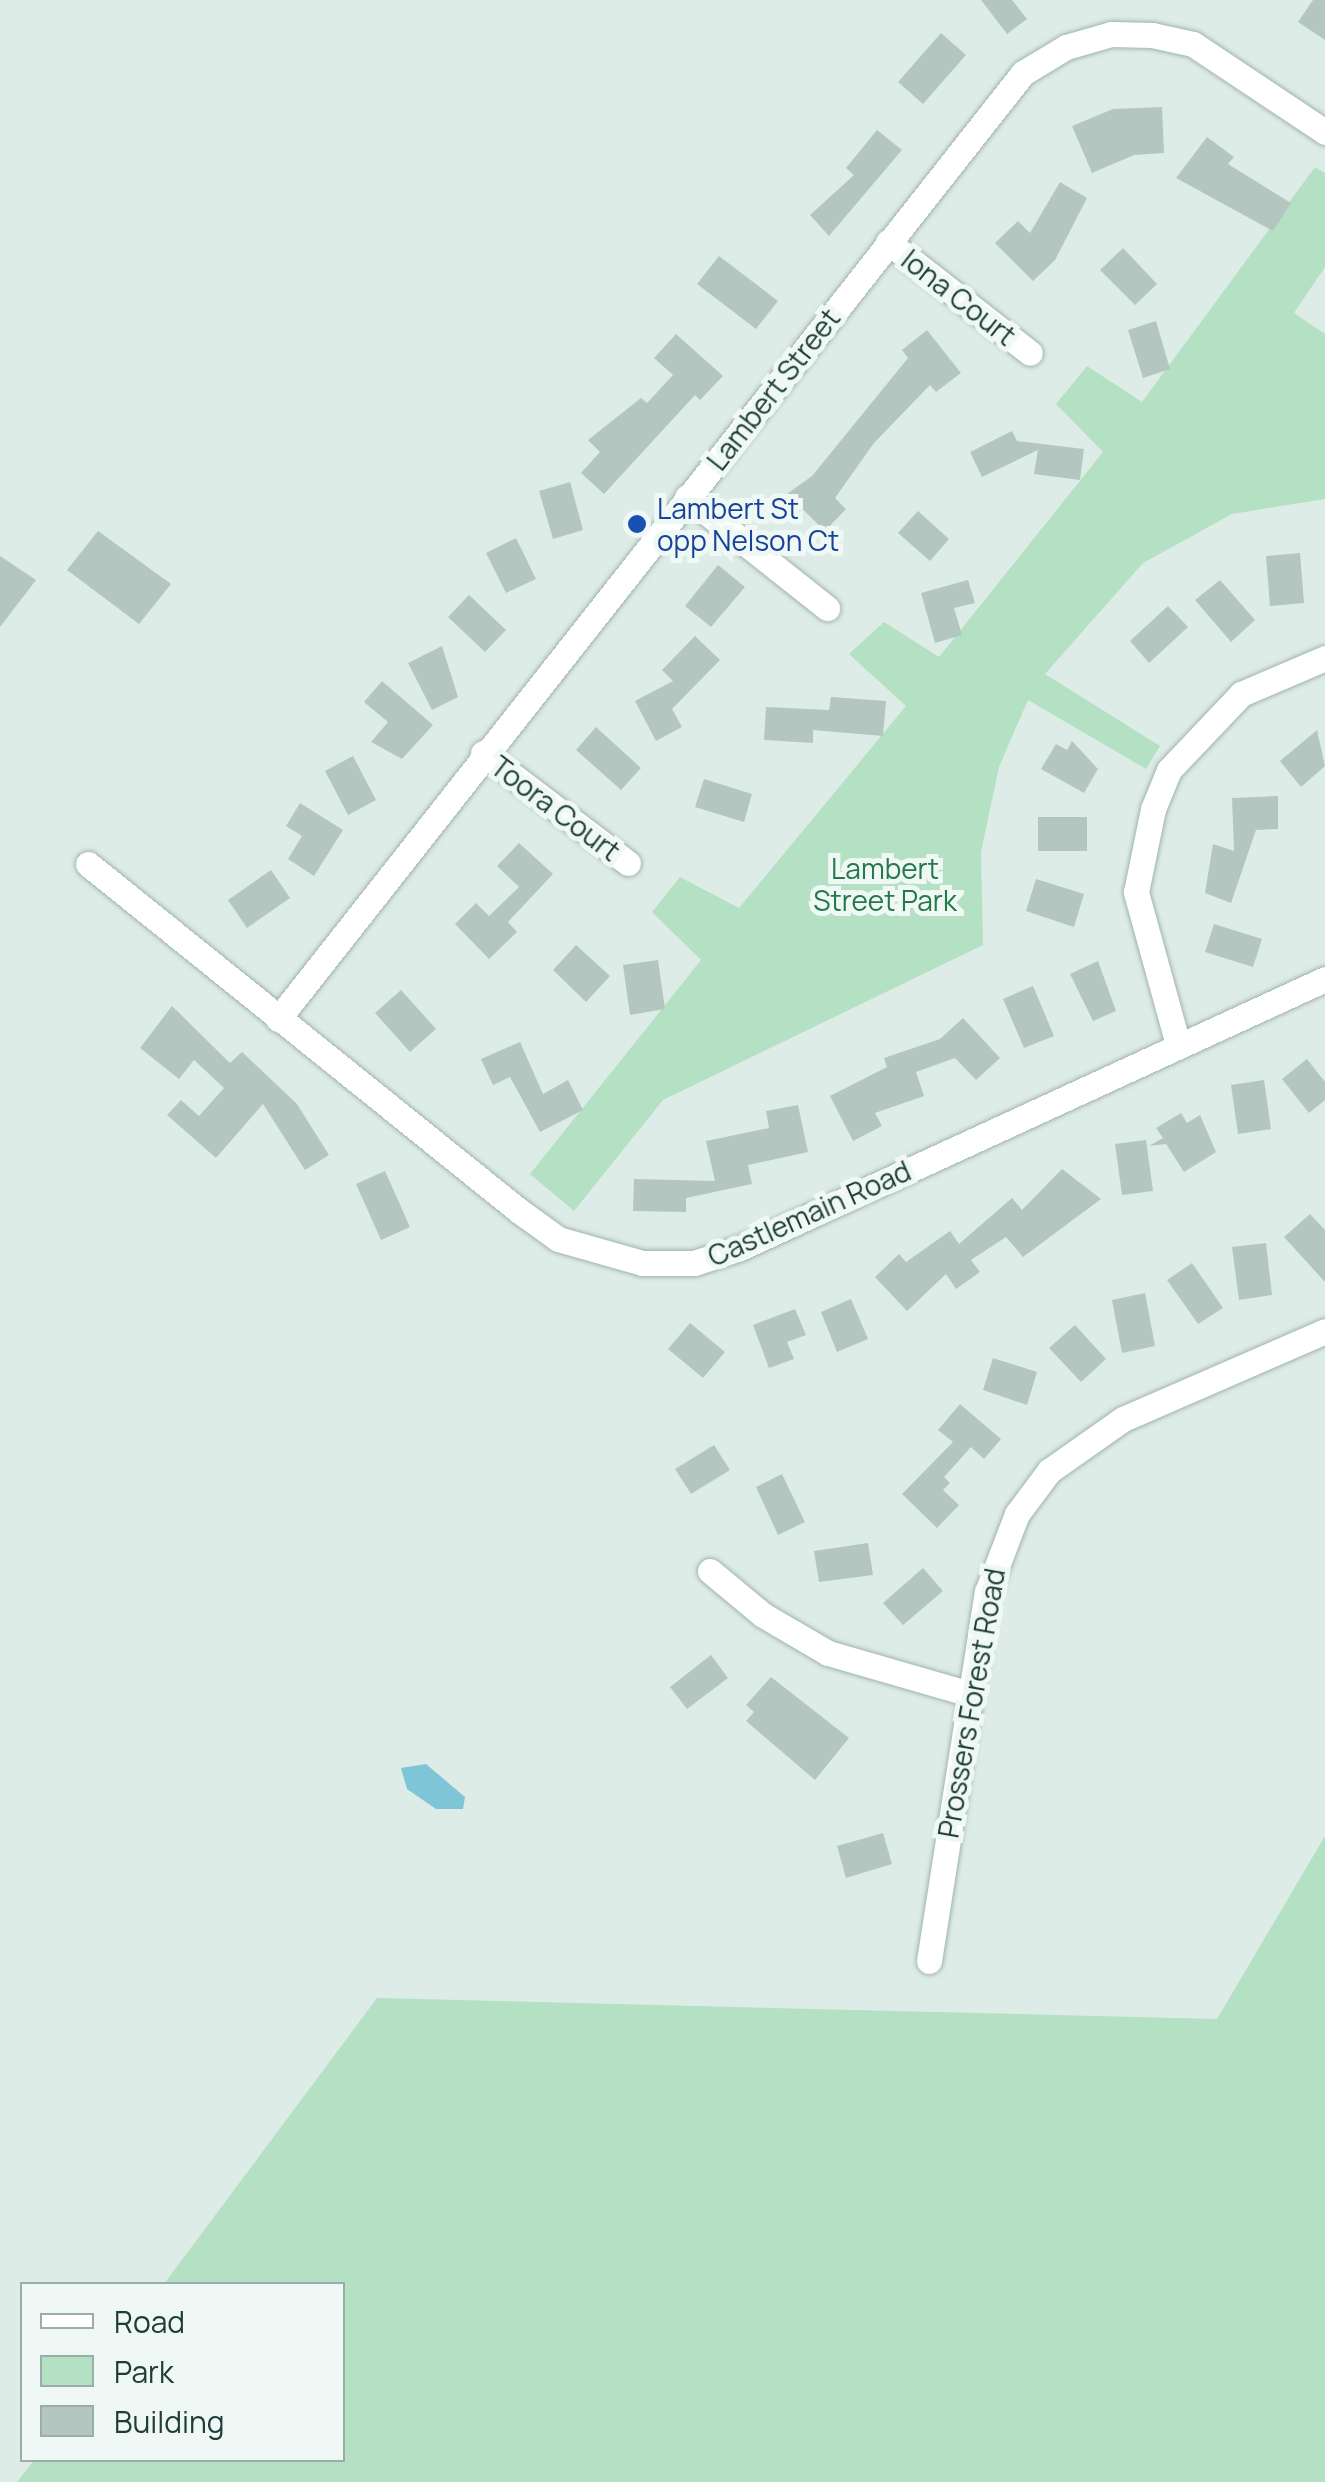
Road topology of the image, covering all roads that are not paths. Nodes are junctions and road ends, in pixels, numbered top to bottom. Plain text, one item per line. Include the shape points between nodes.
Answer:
1 (1325, 132) edge
2 (888, 242) junction
3 (1030, 353) dead end
4 (688, 497) junction
5 (826, 608) dead end
6 (1325, 658) edge
7 (484, 753) junction
8 (88, 864) dead end
9 (628, 864) dead end
10 (1325, 979) edge
11 (278, 1019) junction
12 (1178, 1041) junction
13 (1325, 1331) edge
14 (710, 1571) dead end
15 (970, 1694) junction
16 (930, 1960) dead end

1 - 2 street, Lambert Street via 1193,44 1111,34 1066,47 1023,73
2 - 3 street, Iona Court
2 - 4 street, Lambert Street
4 - 5 street
4 - 7 street, Lambert Street
6 - 12 street via 1228,706 1169,770 1153,809 1136,892
7 - 9 street, Toora Court
7 - 11 street, Lambert Street
8 - 11 street, Castlemain Road
10 - 12 street, Castlemain Road
11 - 12 street, Castlemain Road via 558,1239 642,1263 694,1264 740,1248
13 - 15 street, Prossers Forest Road via 1123,1419 1049,1471 998,1552
14 - 15 street via 763,1615 828,1653
15 - 16 street, Prossers Forest Road

